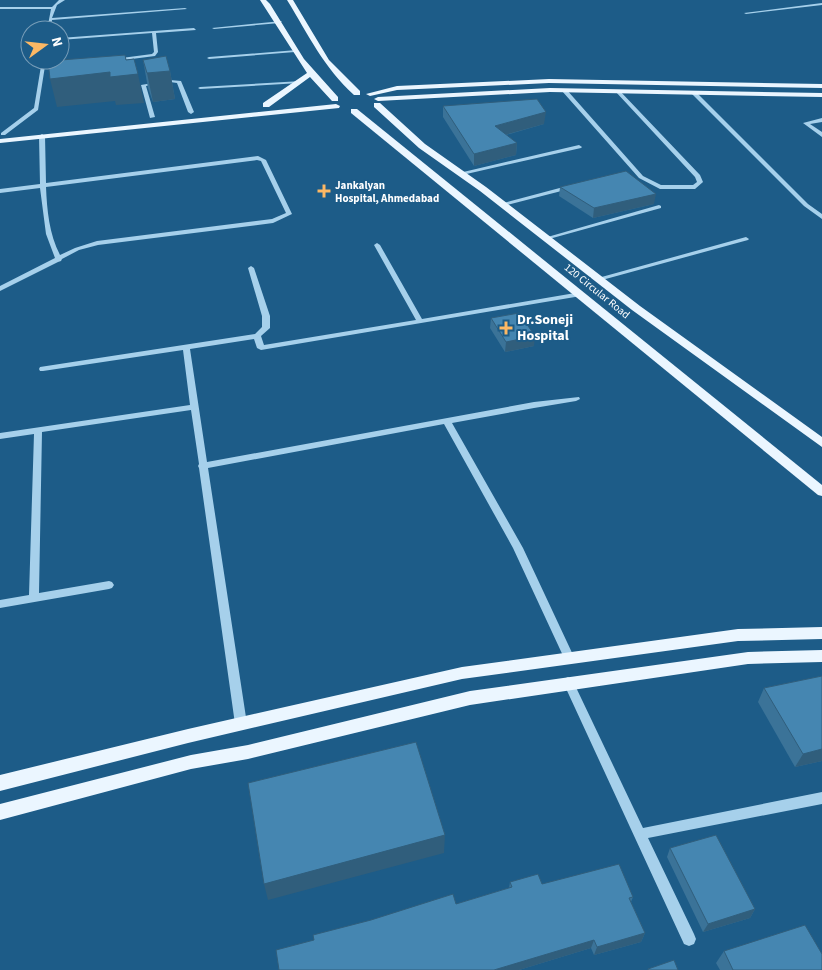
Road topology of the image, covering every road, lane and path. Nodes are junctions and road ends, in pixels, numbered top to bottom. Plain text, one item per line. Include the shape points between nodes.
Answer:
1 (63, 0) edge
2 (263, 0) edge
3 (290, 0) edge
4 (822, 4) edge
5 (0, 8) edge
6 (52, 8) junction
7 (185, 10) dead end
8 (746, 13) dead end
9 (50, 19) joint
10 (280, 22) junction
11 (214, 28) dead end
12 (194, 29) dead end
13 (154, 32) junction
14 (70, 38) edge
15 (295, 51) junction
16 (209, 58) dead end
17 (107, 60) edge
18 (43, 70) edge
19 (312, 73) junction
20 (300, 82) junction
21 (822, 86) edge
22 (200, 88) dead end
23 (564, 90) junction
24 (617, 91) junction
25 (693, 92) junction
26 (357, 93) junction
27 (370, 94) junction
28 (822, 95) edge
29 (378, 102) junction
30 (335, 103) junction
31 (266, 105) junction
32 (354, 111) junction
33 (191, 112) junction
34 (152, 117) junction
35 (822, 120) edge
36 (822, 135) edge
37 (1, 136) edge
38 (42, 136) junction
39 (578, 146) dead end
40 (462, 173) junction
41 (43, 185) junction
42 (577, 186) edge
43 (0, 190) edge
44 (503, 204) junction
45 (659, 208) dead end
46 (822, 217) edge
47 (547, 238) junction
48 (746, 239) dead end
49 (377, 245) dead end
50 (59, 260) junction
51 (251, 268) dead end
52 (600, 279) junction
53 (0, 289) edge
54 (581, 294) junction
55 (420, 321) junction
56 (257, 336) junction
57 (186, 347) junction
58 (43, 370) dead end
59 (576, 399) dead end
60 (193, 407) junction
61 (447, 422) junction
62 (38, 430) junction
63 (0, 436) edge
64 (822, 443) edge
65 (202, 466) junction
66 (822, 492) edge
67 (109, 585) dead end
68 (34, 597) junction
69 (0, 604) edge
70 (822, 633) edge
71 (822, 656) edge
72 (569, 657) junction
73 (568, 682) junction
74 (241, 724) junction
75 (0, 783) edge
76 (822, 798) edge
77 (0, 812) edge
78 (640, 834) junction
79 (689, 939) dead end

1 - 6 street
2 - 10 main road
3 - 26 main road via 325,62 342,82
4 - 8 street
5 - 6 street
6 - 9 street
7 - 9 street
10 - 11 street
10 - 15 main road
12 - 13 street
13 - 14 street
13 - 17 street via 156,52 153,55
15 - 16 street
15 - 19 main road
18 - 37 street via 36,109
19 - 20 main road
19 - 30 main road
20 - 22 street
20 - 31 main road
21 - 27 main road via 549,81 397,88
23 - 24 main road
23 - 24 street via 650,184 681,187 695,186 700,182 698,176
23 - 29 main road
24 - 25 main road
25 - 28 main road
25 - 46 street via 806,205
26 - 27 main road
26 - 30 main road via 343,94
27 - 29 main road, 120 Circular Road
29 - 32 main road via 368,109
29 - 40 main road, 120 Circular Road via 422,146
30 - 31 main road
30 - 32 main road
30 - 38 main road
31 - 33 main road
32 - 54 main road, 120 Circular Road
33 - 34 main road
33 - 34 street via 179,82 162,82 143,85
34 - 37 main road
35 - 36 street via 806,122
37 - 38 main road
38 - 41 street
39 - 40 street
40 - 44 main road, 120 Circular Road
41 - 43 street
41 - 50 street via 51,248
41 - 50 street via 258,158 263,160 288,214 272,221 97,244 77,249
42 - 44 street
44 - 47 main road, 120 Circular Road
45 - 47 street
47 - 52 main road, 120 Circular Road
48 - 52 street
49 - 55 street
50 - 53 street
51 - 56 street via 266,316 266,328
52 - 64 main road, 120 Circular Road
54 - 55 street
54 - 66 main road, 120 Circular Road
55 - 56 street via 261,348
56 - 57 street
57 - 58 street
57 - 60 street
59 - 61 street
60 - 62 street
60 - 65 street
61 - 65 street
61 - 72 street via 518,548
62 - 63 street
62 - 68 street
65 - 74 street
67 - 68 street
68 - 69 street
70 - 72 main road via 738,635
71 - 73 main road via 748,658
72 - 74 main road via 462,674
73 - 77 main road via 470,698 248,752 191,762
73 - 78 street
74 - 75 main road
76 - 78 street
78 - 79 street

